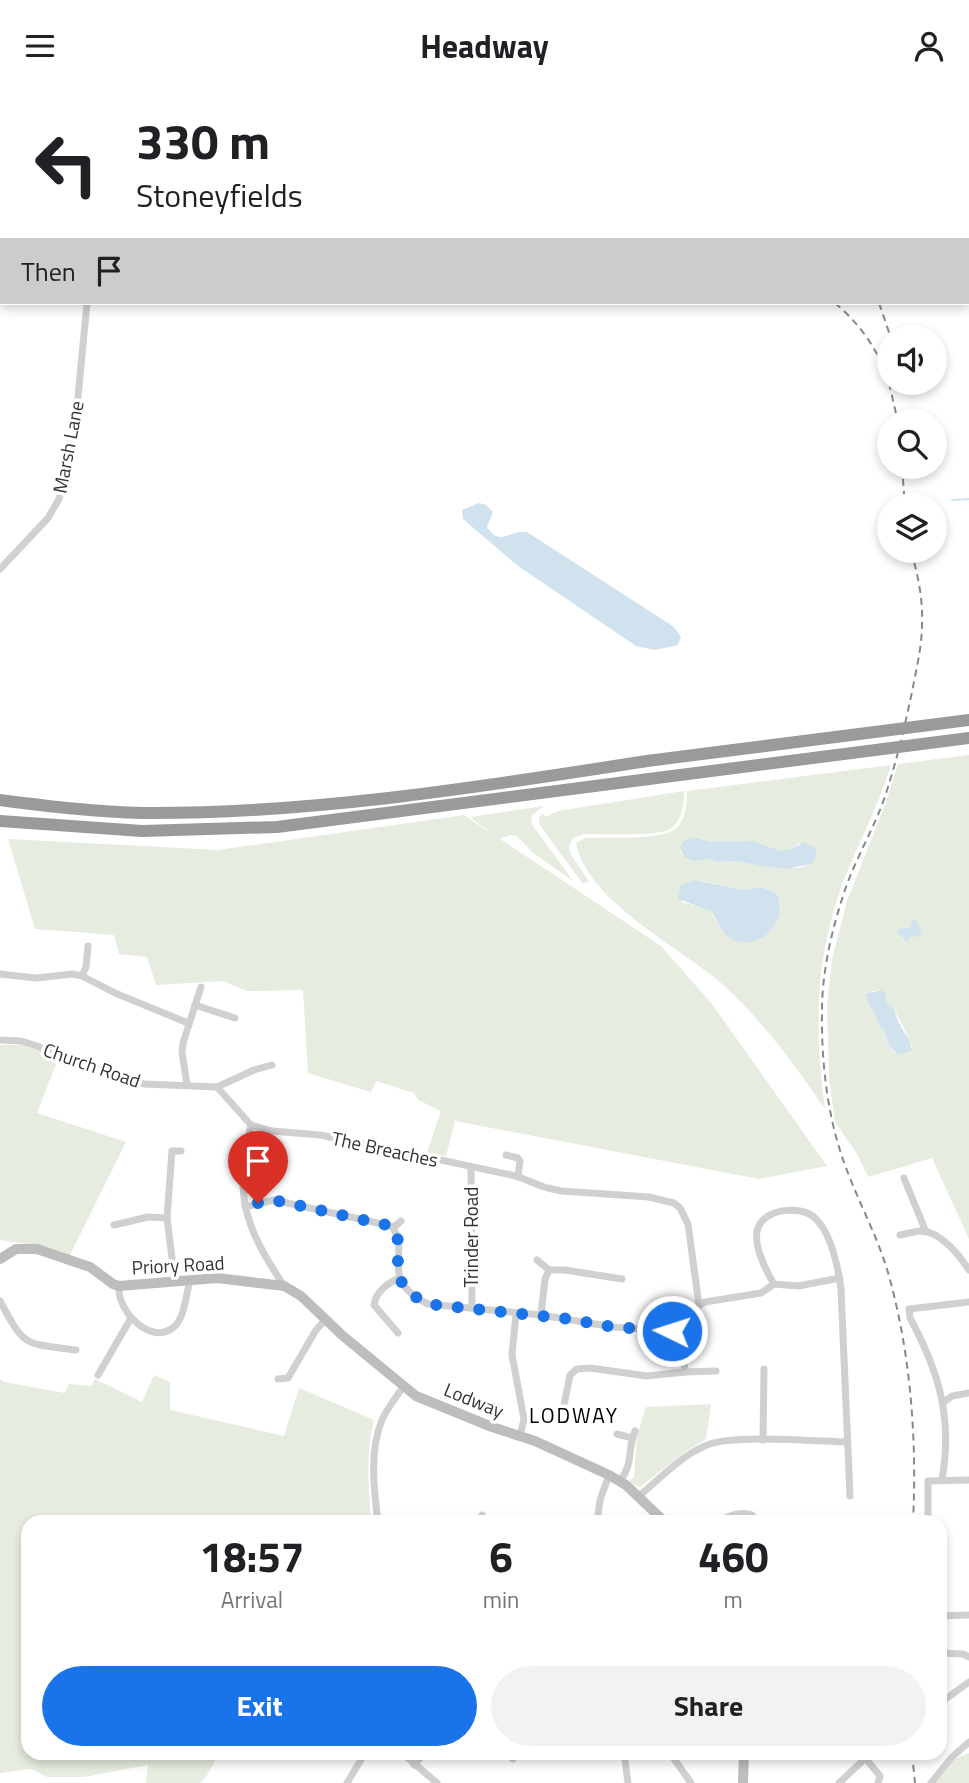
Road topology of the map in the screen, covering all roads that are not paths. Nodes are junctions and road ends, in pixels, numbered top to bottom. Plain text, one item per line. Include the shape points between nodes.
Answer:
1 (87, 305) edge
2 (0, 569) edge
3 (969, 720) edge
4 (969, 738) edge
5 (0, 800) edge
6 (0, 821) edge
7 (88, 946) dead end
8 (78, 956) dead end
9 (87, 956) junction
10 (4, 965) dead end
11 (2, 974) edge
12 (82, 976) junction
13 (110, 980) dead end
14 (201, 987) dead end
15 (107, 989) junction
16 (195, 1005) junction
17 (235, 1018) dead end
18 (188, 1023) junction
19 (0, 1040) edge
20 (272, 1065) dead end
21 (187, 1085) junction
22 (217, 1087) junction
23 (251, 1125) junction
24 (181, 1151) dead end
25 (506, 1155) dead end
26 (471, 1167) junction
27 (518, 1177) junction
28 (904, 1178) dead end
29 (910, 1193) junction
30 (901, 1197) dead end
31 (245, 1207) junction
32 (167, 1218) junction
33 (401, 1221) dead end
34 (118, 1222) dead end
35 (393, 1228) junction
36 (926, 1231) junction
37 (900, 1235) dead end
38 (0, 1259) edge
39 (537, 1260) dead end
40 (969, 1270) edge
41 (549, 1271) junction
42 (399, 1278) junction
43 (840, 1278) junction
44 (622, 1279) dead end
45 (190, 1280) junction
46 (175, 1282) junction
47 (774, 1284) junction
48 (119, 1286) junction
49 (285, 1286) junction
50 (969, 1302) edge
51 (1, 1304) edge
52 (699, 1305) junction
53 (471, 1308) junction
54 (516, 1314) junction
55 (541, 1315) junction
56 (131, 1318) junction
57 (326, 1319) junction
58 (681, 1328) junction
59 (398, 1333) dead end
60 (77, 1350) dead end
61 (764, 1369) dead end
62 (716, 1371) dead end
63 (685, 1372) junction
64 (98, 1375) dead end
65 (278, 1379) dead end
66 (403, 1387) junction
67 (969, 1393) edge
68 (565, 1401) junction
69 (574, 1402) dead end
70 (944, 1402) junction
71 (563, 1410) dead end
72 (617, 1434) dead end
73 (520, 1436) junction
74 (763, 1440) junction
75 (846, 1442) junction
76 (609, 1475) junction
77 (942, 1480) junction
78 (969, 1480) edge
79 (620, 1481) junction
80 (850, 1496) dead end
81 (638, 1497) junction
82 (377, 1515) edge
83 (598, 1515) edge
84 (657, 1515) edge
85 (928, 1515) edge
86 (969, 1615) edge
87 (947, 1616) edge
88 (947, 1653) edge
89 (969, 1657) edge
90 (969, 1682) edge
91 (947, 1698) edge
92 (969, 1742) edge
93 (361, 1760) edge
94 (409, 1760) edge
95 (419, 1760) edge
96 (624, 1760) edge
97 (675, 1760) edge
98 (744, 1760) edge
99 (865, 1760) edge
100 (871, 1760) edge
101 (414, 1765) junction
102 (624, 1782) edge
103 (347, 1783) edge
104 (437, 1783) edge
105 (691, 1783) edge
106 (743, 1783) edge
107 (839, 1783) edge
108 (878, 1783) edge
109 (931, 1783) edge

1 - 2 street, Marsh Lane via 78,397 55,509
3 - 5 highway, bridge via 443,792 281,808 144,813
4 - 6 highway, bridge via 277,827 142,831
7 - 9 street
8 - 9 street
9 - 12 street
10 - 11 street
11 - 12 street
12 - 15 street
13 - 15 street
14 - 16 street
15 - 18 street
16 - 17 street
16 - 18 street
18 - 21 street via 182,1052
19 - 21 street, Church Road via 21,1041 144,1084
20 - 22 street
21 - 22 street, Church Road
22 - 23 street
23 - 26 street, The Breaches
23 - 31 street via 244,1158
24 - 32 street via 169,1149
25 - 27 street via 520,1161
26 - 27 street, The Breaches
26 - 53 street, Trinder Road
27 - 52 street, The Breaches via 561,1191 649,1198 680,1207 688,1224
28 - 29 street
29 - 30 street
29 - 36 street
31 - 35 street via 274,1200
31 - 49 street via 252,1229
32 - 34 street
32 - 46 street
33 - 35 street
35 - 42 street
36 - 37 street
36 - 40 street via 947,1245
38 - 48 street, Priory Road via 16,1249 37,1249 88,1266
39 - 41 street
41 - 44 street
41 - 55 street
42 - 53 street via 428,1304
42 - 59 street via 377,1295 374,1305
43 - 47 street via 798,1286
43 - 47 street via 821,1225 806,1212 790,1210 767,1217 758,1226 762,1261
43 - 75 street
45 - 46 street, Priory Road
45 - 49 street, Priory Road via 232,1278
45 - 56 street via 181,1317 170,1330 154,1332
46 - 48 street, Priory Road
47 - 52 street via 761,1293
48 - 56 street via 120,1300
49 - 57 street, Lodway
50 - 70 street via 909,1309
51 - 60 street via 23,1340
52 - 58 street
53 - 54 street
54 - 55 street
54 - 73 street via 512,1355 524,1419
55 - 58 street via 613,1327
56 - 64 street
57 - 65 street via 290,1382
57 - 66 street, Lodway
58 - 63 street
61 - 74 street
62 - 63 street
63 - 68 street via 647,1375 577,1369 570,1375
66 - 73 street, Lodway
66 - 82 street via 383,1418 376,1442
67 - 70 street
68 - 69 street
68 - 71 street
70 - 77 street
72 - 79 street via 633,1435 628,1471
73 - 76 street, Lodway
74 - 75 street
74 - 81 street via 709,1444
75 - 80 street
76 - 79 street, Lodway
76 - 83 street
77 - 78 street
77 - 85 street via 928,1481
79 - 81 street, Lodway
81 - 84 street, Lodway
86 - 87 street
88 - 89 street
90 - 91 street
92 - 109 street
93 - 103 street
94 - 101 street
95 - 101 street
96 - 102 street
97 - 105 street
98 - 106 street
99 - 107 street
100 - 108 street via 880,1776
101 - 104 street

